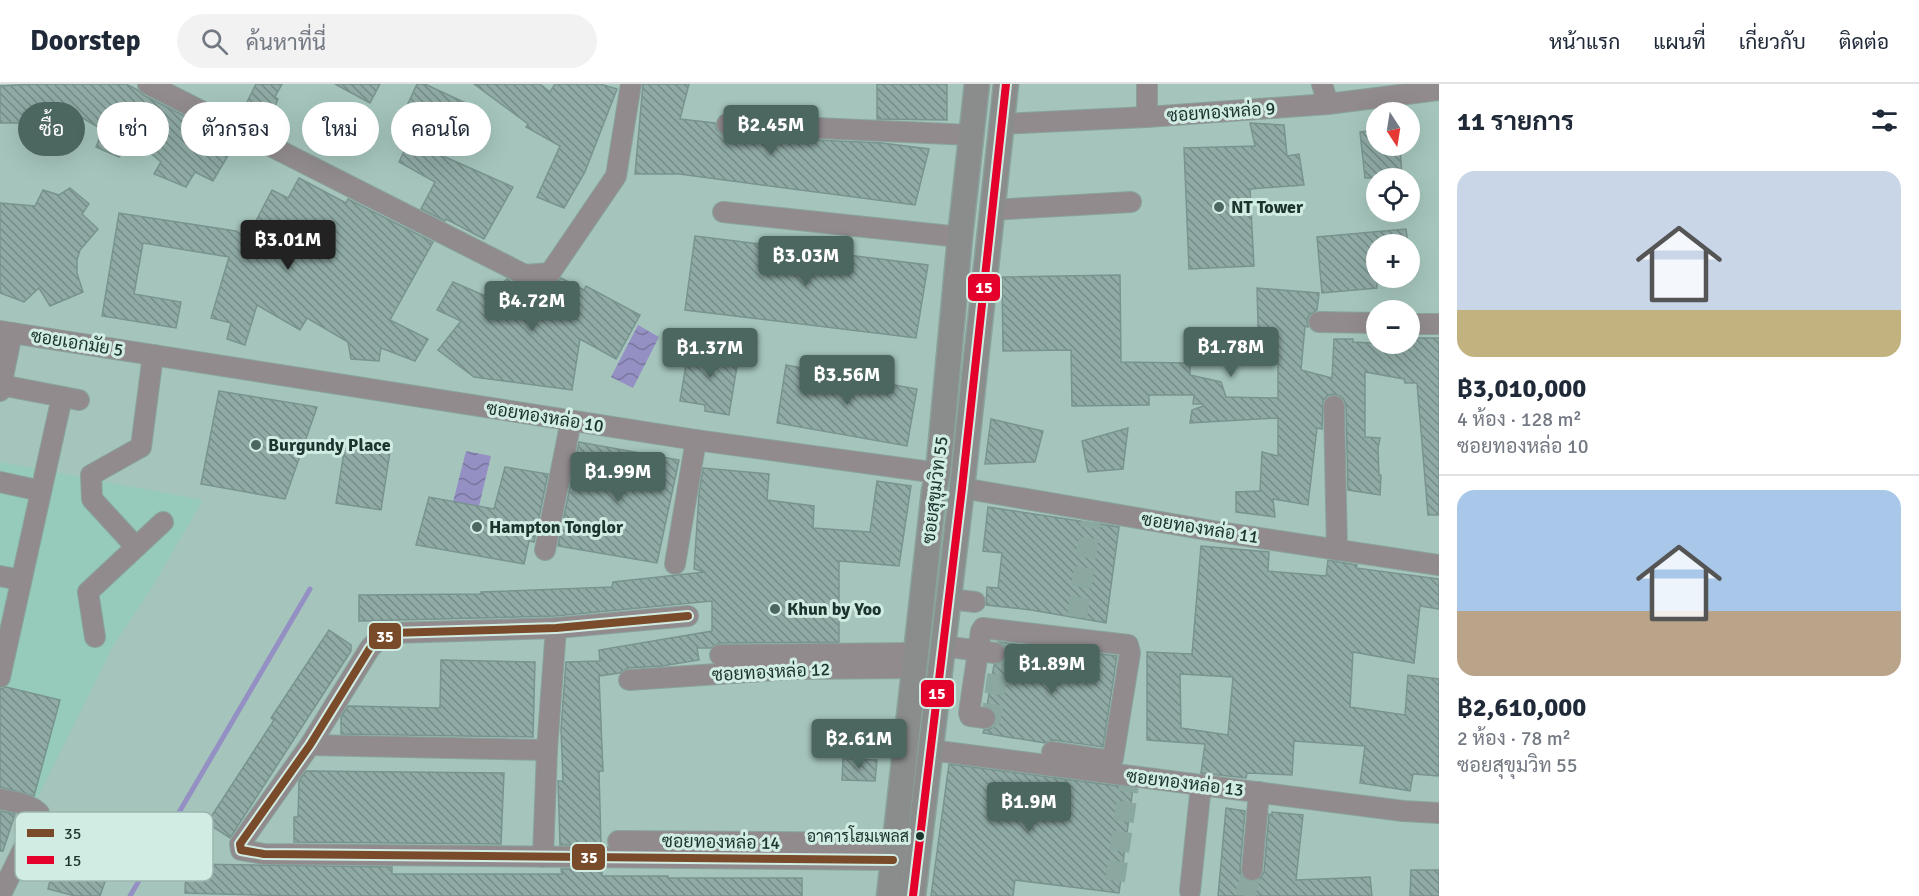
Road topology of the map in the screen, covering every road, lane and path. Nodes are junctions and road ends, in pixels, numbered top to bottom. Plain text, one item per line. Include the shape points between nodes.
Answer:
1 (148, 84) edge
2 (631, 84) edge
3 (977, 84) edge
4 (1006, 84) edge
5 (1147, 84) edge
6 (1322, 84) edge
7 (1439, 90) edge
8 (1328, 104) junction
9 (1148, 117) junction
10 (727, 124) dead end
11 (1001, 124) junction
12 (972, 128) junction
13 (1131, 202) dead end
14 (991, 210) junction
15 (723, 212) dead end
16 (960, 237) junction
17 (1319, 322) dead end
18 (1366, 323) edge
19 (1420, 324) edge
20 (1439, 324) edge
21 (6, 332) edge
22 (153, 355) junction
23 (1, 388) edge
24 (1334, 406) dead end
25 (571, 421) junction
26 (696, 440) junction
27 (938, 473) junction
28 (0, 482) edge
29 (962, 488) junction
30 (41, 491) junction
31 (163, 522) dead end
32 (136, 547) junction
33 (545, 550) dead end
34 (1337, 550) junction
35 (675, 564) dead end
36 (1439, 565) edge
37 (0, 576) edge
38 (21, 580) junction
39 (949, 599) junction
40 (975, 602) dead end
41 (688, 616) dead end
42 (556, 628) junction
43 (95, 638) dead end
44 (943, 646) junction
45 (987, 652) junction
46 (720, 655) dead end
47 (915, 661) junction
48 (0, 677) edge
49 (629, 680) dead end
50 (985, 718) dead end
51 (310, 745) junction
52 (547, 750) junction
53 (930, 750) junction
54 (906, 751) junction
55 (1052, 752) dead end
56 (1201, 785) junction
57 (1259, 792) junction
58 (0, 799) edge
59 (38, 812) edge
60 (1439, 813) edge
61 (618, 841) dead end
62 (894, 852) junction
63 (543, 857) junction
64 (15, 866) edge
65 (1252, 870) tunnel mouth
66 (1190, 891) dead end
67 (0, 896) edge
68 (889, 896) edge
69 (913, 896) edge

1 - 2 street via 525,275 550,273 616,176
3 - 12 main road, ซอยสุขุมวิท 55
4 - 11 main road, ซอยสุขุมวิท 55
5 - 9 street
6 - 8 street
7 - 8 street, ซอยทองหล่อ 9
8 - 9 street, ซอยทองหล่อ 9
9 - 11 street, ซอยทองหล่อ 9
10 - 12 street
11 - 12 main road
11 - 14 main road, ซอยสุขุมวิท 55
12 - 16 main road, ซอยสุขุมวิท 55
13 - 14 street
14 - 29 main road, ซอยสุขุมวิท 55
15 - 16 street
16 - 27 main road, ซอยสุขุมวิท 55
17 - 18 street
19 - 20 street
21 - 22 street, ซอยเอกมัย 5
21 - 23 street
22 - 25 street, ซอยทองหล่อ 10
22 - 32 street via 141,447 91,475 92,499
23 - 30 street via 70,399
24 - 34 street
25 - 26 street, ซอยทองหล่อ 10
25 - 33 street
26 - 27 street, ซอยทองหล่อ 10
26 - 35 street
27 - 29 main road
27 - 47 main road, ซอยสุขุมวิท 55
28 - 30 street
29 - 34 street, ซอยทองหล่อ 11 via 1092,516
29 - 39 main road, ซอยสุขุมวิท 55
30 - 38 street
31 - 32 street
32 - 43 street via 88,592
34 - 36 street, ซอยทองหล่อ 11
37 - 38 street
38 - 48 street
39 - 40 street
39 - 44 main road, ซอยสุขุมวิท 55
41 - 42 street
42 - 51 street via 391,633 369,648
42 - 52 street
44 - 45 street
44 - 53 main road, ซอยสุขุมวิท 55
45 - 50 street via 969,713
45 - 55 street via 981,631 984,627 1130,646 1113,758
46 - 47 street
47 - 49 street, ซอยทองหล่อ 12
47 - 54 main road, ซอยสุขุมวิท 55
51 - 52 street
51 - 63 street via 240,844 241,850 264,854
52 - 63 street
53 - 54 main road
53 - 56 street, ซอยทองหล่อ 13 via 1130,781
53 - 69 main road, ซอยสุขุมวิท 55
54 - 62 main road, ซอยสุขุมวิท 55
56 - 57 street, ซอยทองหล่อ 13
56 - 66 street
57 - 60 street, ซอยทองหล่อ 13
57 - 65 street
58 - 59 street
61 - 62 street, ซอยทองหล่อ 14
62 - 63 street
62 - 68 main road, ซอยสุขุมวิท 55
64 - 67 street

